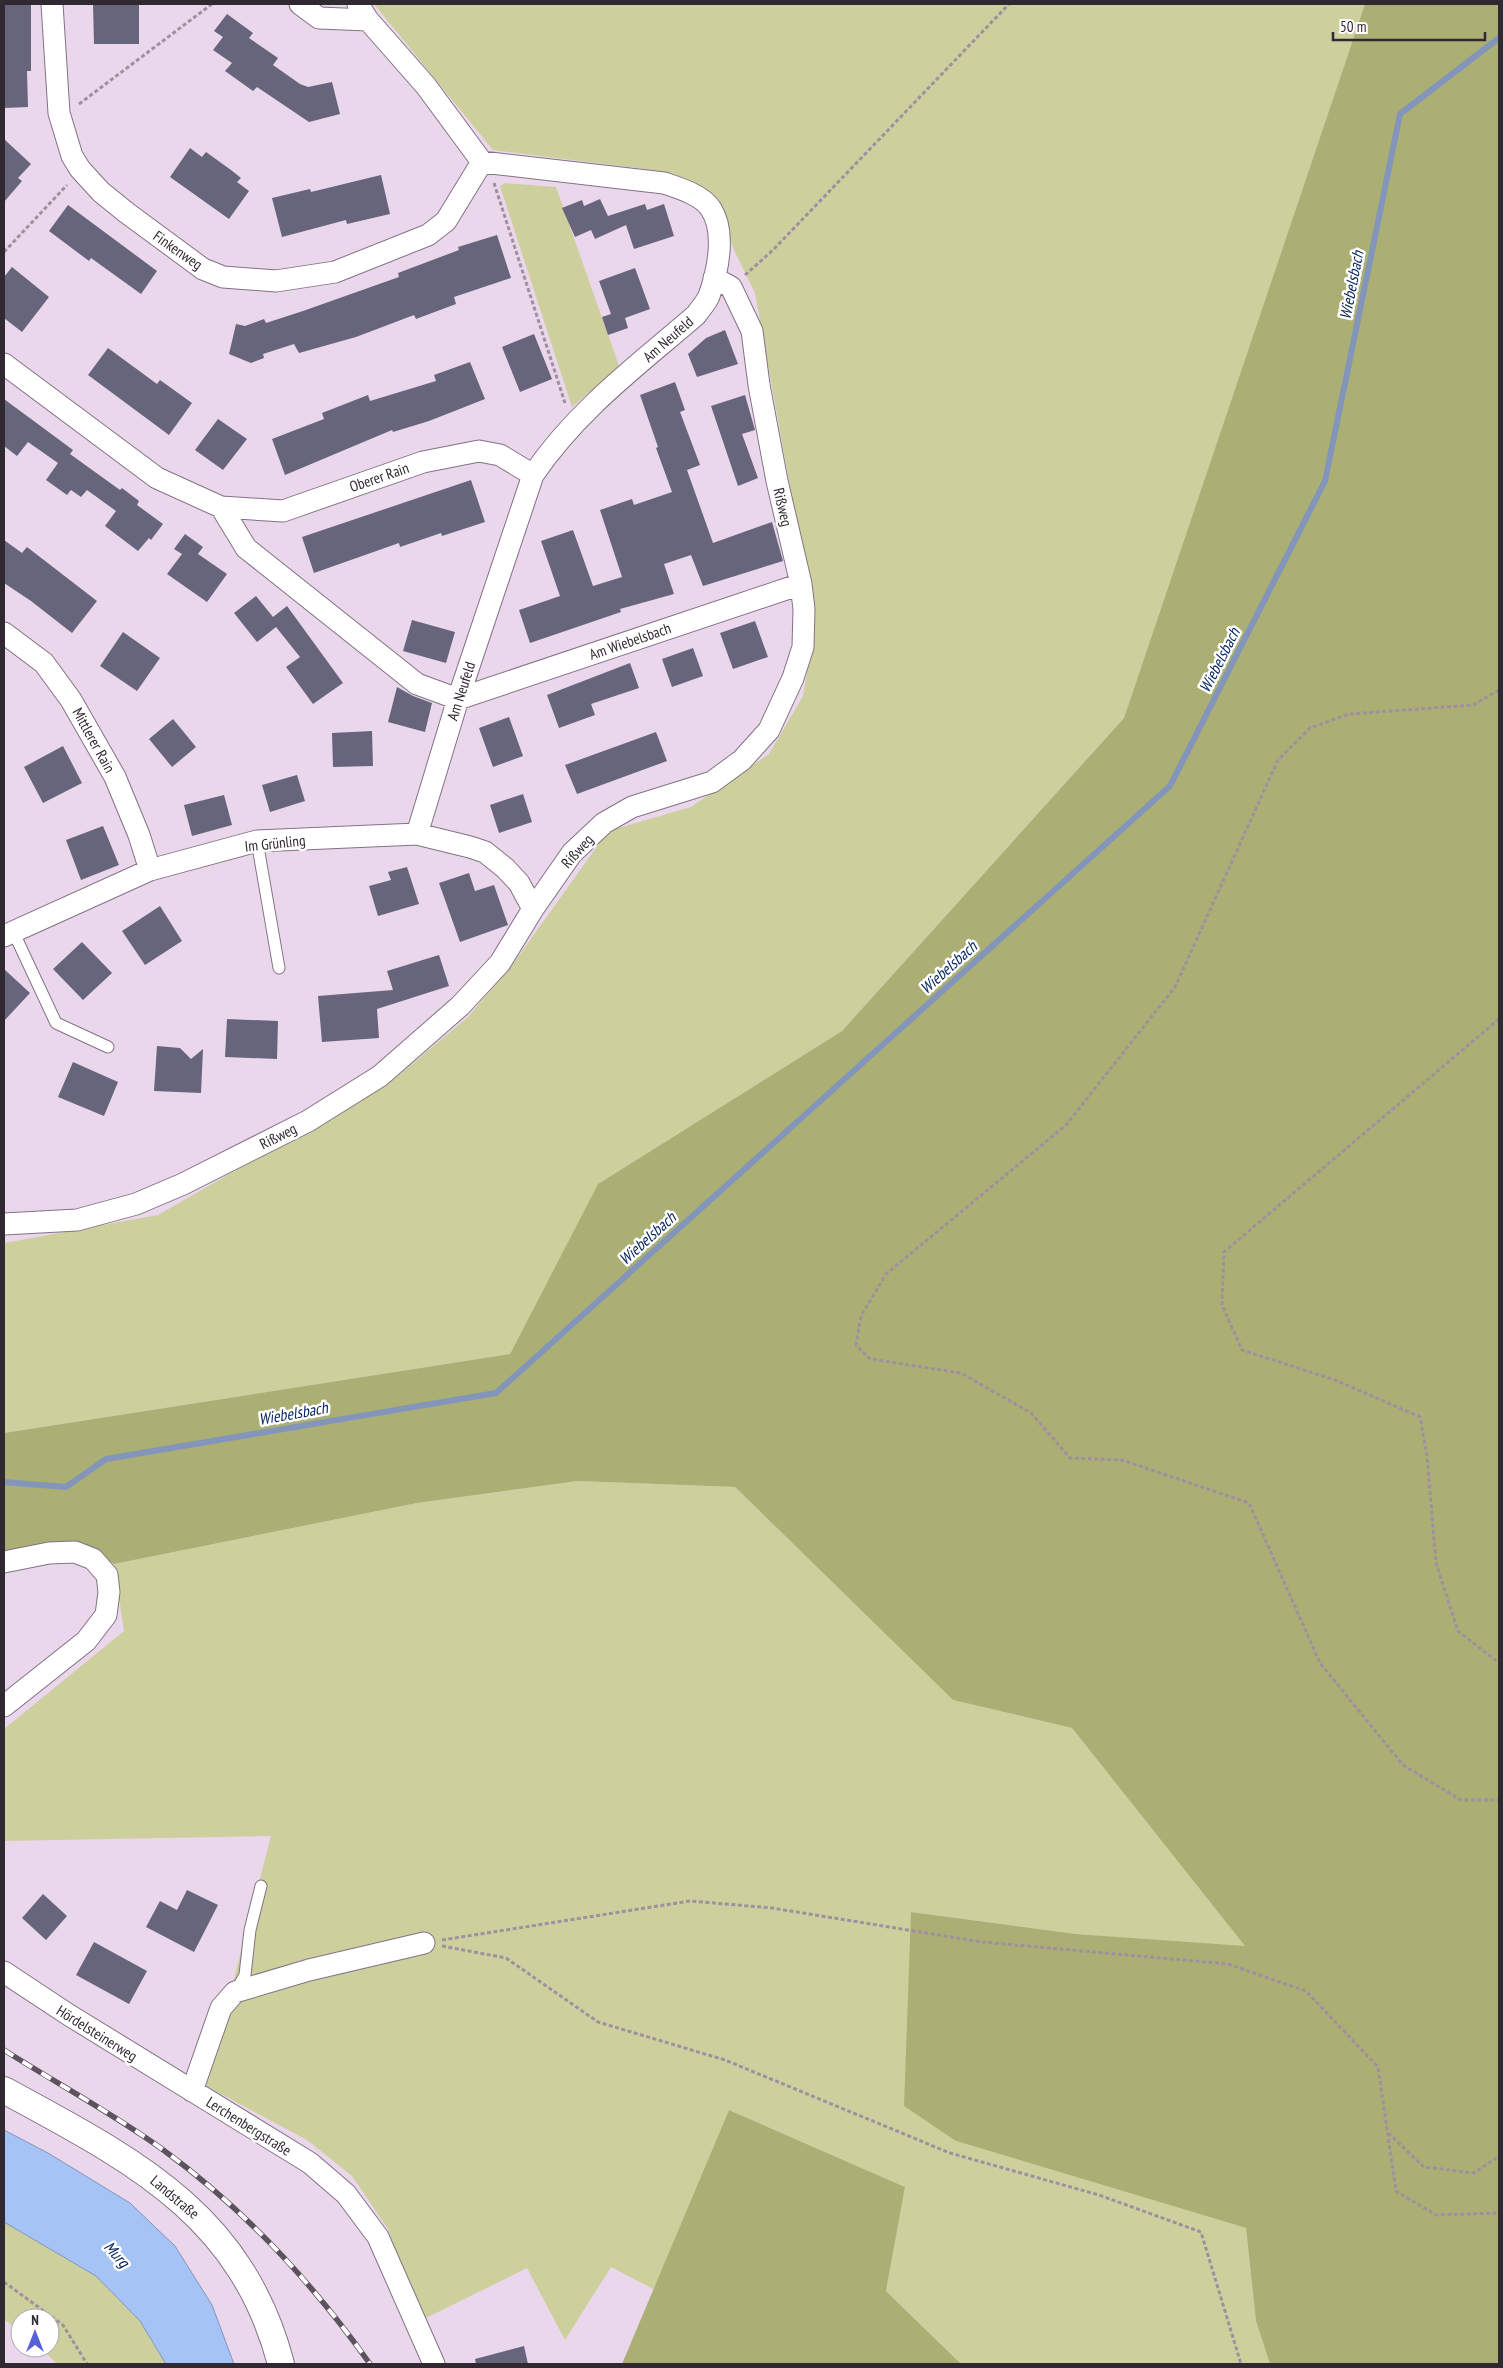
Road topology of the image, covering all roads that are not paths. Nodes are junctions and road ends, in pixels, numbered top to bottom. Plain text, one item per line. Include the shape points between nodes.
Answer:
1 (52, 4) edge
2 (300, 4) edge
3 (363, 12) edge
4 (485, 162) junction
5 (722, 282) junction
6 (4, 364) edge
7 (533, 475) junction
8 (221, 507) junction
9 (801, 584) junction
10 (4, 633) edge
11 (458, 699) junction
12 (417, 834) junction
13 (257, 842) junction
14 (150, 870) junction
15 (533, 909) junction
16 (8, 933) edge
17 (280, 968) dead end
18 (108, 1048) dead end
19 (4, 1224) edge
20 (4, 1562) edge
21 (4, 1706) edge
22 (261, 1886) dead end
23 (424, 1943) road end
24 (4, 1972) edge
25 (235, 1992) junction
26 (4, 2090) edge
27 (192, 2091) junction
28 (281, 2364) edge
29 (434, 2364) edge

1 - 4 street, Finkenweg via 59,113 72,156 80,169 100,192 127,213 203,268 223,277 276,281 335,272 428,235 446,221
2 - 3 street via 319,18
3 - 4 street
4 - 5 street, Am Neufeld via 664,183 682,189 710,207 719,224
5 - 7 street, Am Neufeld via 696,315 586,409
5 - 9 street, Rißweg via 752,331 777,481
6 - 8 street, Oberer Rain via 157,478
7 - 8 street, Oberer Rain via 500,455 479,451 423,462 283,511
7 - 11 street, Am Neufeld
8 - 11 street via 246,548 416,684
9 - 11 street, Am Wiebelsbach
9 - 15 street, Rißweg via 803,647 769,730 742,760 712,782 632,807 604,824 572,853
10 - 14 street, Mittlerer Rain via 44,663 71,700 115,777
11 - 12 street, Am Neufeld
12 - 13 street, Im Grünling
12 - 15 street, Im Grünling via 485,852 518,882
13 - 14 street, Im Grünling
13 - 17 lane
14 - 16 street, Im Grünling
15 - 19 street, Rißweg via 500,963 460,1006 380,1076 308,1121 136,1204 77,1220
16 - 18 lane via 56,1023
20 - 21 street via 49,1553 75,1552 93,1559 108,1575 109,1592 106,1615 86,1641
22 - 25 lane via 250,1930 245,1975
23 - 25 street via 309,1970
24 - 27 street, Hördelsteinerweg
25 - 27 street, Lerchenbergstraße via 220,2008
26 - 28 street, Landstraße via 101,2143 158,2181 201,2218 243,2274 262,2309
27 - 29 street, Lerchenbergstraße via 310,2163 346,2194 378,2237

